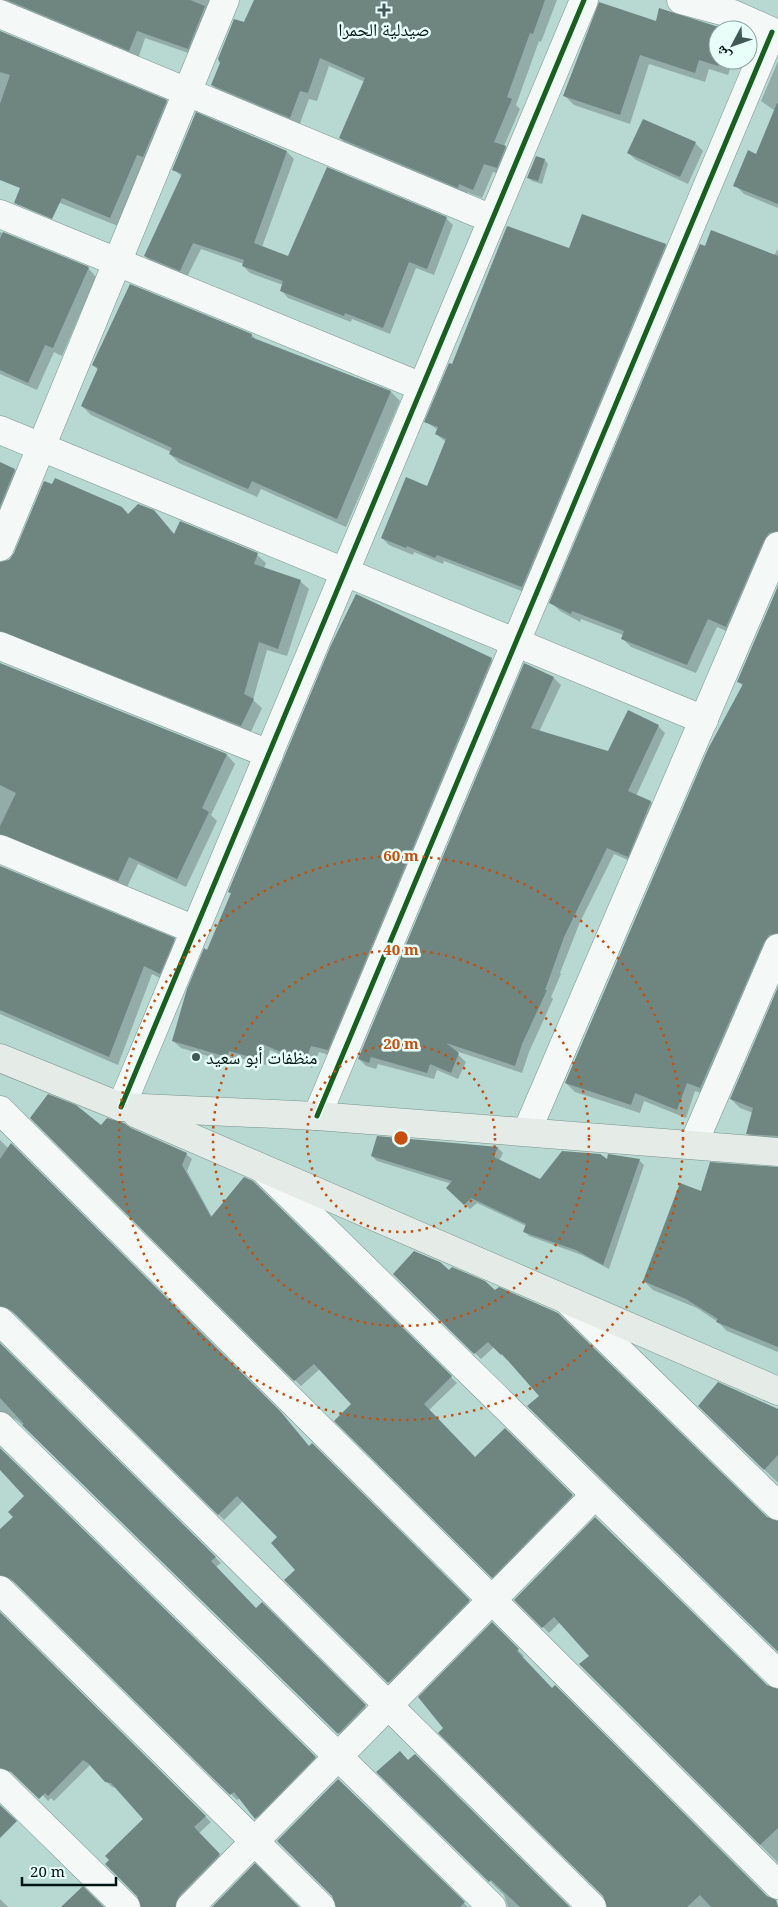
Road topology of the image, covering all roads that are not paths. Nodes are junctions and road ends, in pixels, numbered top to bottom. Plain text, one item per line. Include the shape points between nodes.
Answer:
1 (225, 0) edge
2 (584, 0) edge
3 (681, 0) edge
4 (726, 7) edge
5 (0, 14) edge
6 (775, 33) edge
7 (187, 92) junction
8 (0, 214) edge
9 (492, 219) junction
10 (117, 262) junction
11 (422, 387) junction
12 (0, 430) edge
13 (41, 447) junction
14 (778, 546) edge
15 (0, 547) edge
16 (344, 572) junction
17 (516, 642) junction
18 (0, 646) edge
19 (704, 720) junction
20 (269, 754) junction
21 (0, 849) edge
22 (195, 930) junction
23 (778, 948) edge
24 (0, 1058) edge
25 (121, 1107) junction
26 (0, 1110) edge
27 (317, 1116) junction
28 (527, 1131) junction
29 (693, 1145) junction
30 (778, 1152) edge
31 (263, 1168) junction
32 (567, 1300) junction
33 (0, 1321) edge
34 (778, 1391) edge
35 (0, 1426) edge
36 (595, 1495) junction
37 (778, 1506) edge
38 (0, 1590) edge
39 (492, 1601) junction
40 (778, 1674) edge
41 (389, 1706) junction
42 (338, 1757) junction
43 (0, 1783) edge
44 (255, 1842) junction
45 (778, 1885) edge
46 (126, 1907) edge
47 (190, 1907) edge
48 (322, 1907) edge
49 (492, 1907) edge
50 (592, 1907) edge

1 - 7 street
2 - 9 street
3 - 4 street
4 - 6 street
5 - 7 street
6 - 17 street
7 - 9 street
7 - 10 street
8 - 10 street
9 - 11 street
10 - 11 street
10 - 13 street
11 - 16 street
12 - 13 street
13 - 15 street
13 - 16 street
14 - 19 street
16 - 17 street
16 - 20 street
17 - 19 street
17 - 27 street
18 - 20 street
19 - 28 street
20 - 22 street
21 - 22 street
22 - 25 street
23 - 29 street
24 - 25 main road
25 - 27 main road
25 - 31 main road
26 - 39 street
27 - 28 main road
28 - 29 main road
29 - 30 main road
31 - 32 main road
31 - 36 street
32 - 34 main road
32 - 37 street
33 - 41 street
35 - 42 street
36 - 39 street
36 - 40 street
38 - 44 street
39 - 41 street
39 - 45 street
41 - 42 street
41 - 50 street
42 - 44 street
42 - 49 street
43 - 46 street
44 - 47 street
44 - 48 street

